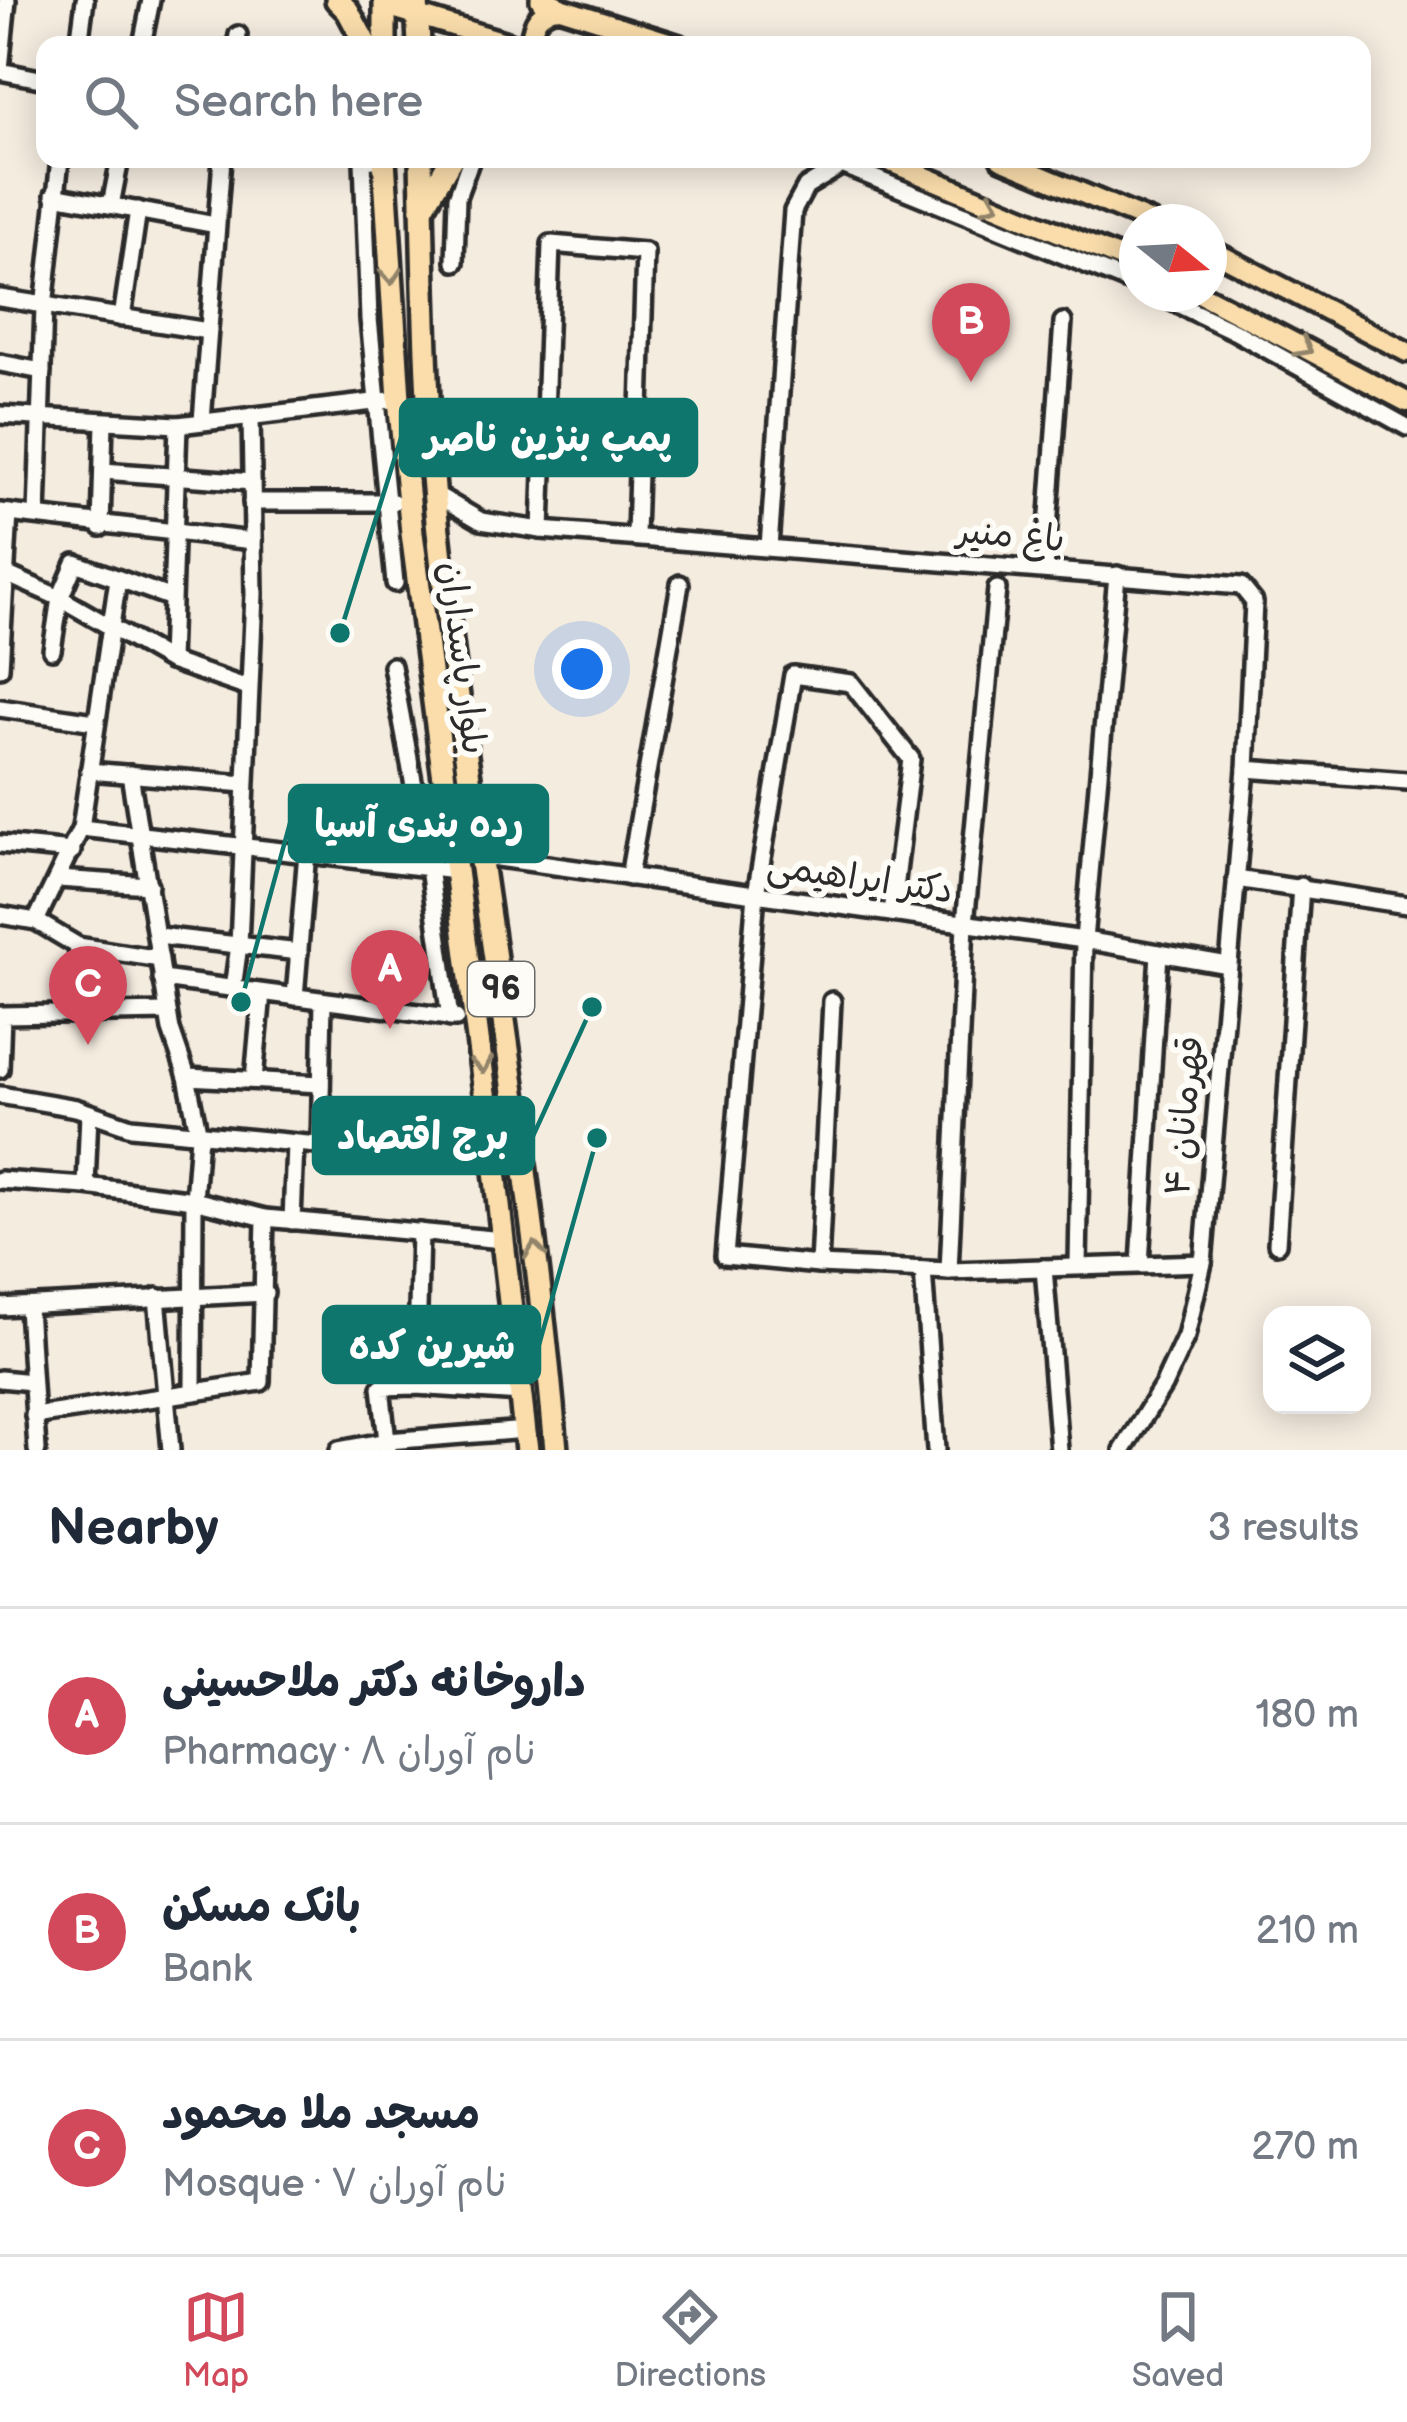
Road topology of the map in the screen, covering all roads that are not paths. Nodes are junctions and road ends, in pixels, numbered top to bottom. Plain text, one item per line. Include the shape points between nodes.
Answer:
1 (7, 0) edge
2 (85, 0) edge
3 (151, 0) edge
4 (337, 0) edge
5 (386, 3) edge
6 (549, 3) edge
7 (417, 8) edge
8 (80, 36) edge
9 (144, 36) edge
10 (360, 36) edge
11 (385, 36) edge
12 (491, 36) edge
13 (532, 36) edge
14 (650, 36) edge
15 (0, 70) edge
16 (36, 78) edge
17 (58, 168) edge
18 (118, 168) edge
19 (221, 168) edge
20 (384, 168) edge
21 (421, 168) edge
22 (446, 168) edge
23 (468, 168) edge
24 (827, 168) edge
25 (849, 168) edge
26 (904, 168) edge
27 (1022, 168) edge
28 (54, 195) junction
29 (111, 205) junction
30 (422, 209) junction
31 (1119, 209) edge
32 (138, 210) junction
33 (217, 225) junction
34 (1119, 258) edge
35 (1227, 258) edge
36 (455, 262) dead end
37 (1119, 278) edge
38 (0, 298) edge
39 (44, 307) junction
40 (1227, 308) edge
41 (1194, 312) edge
42 (122, 318) junction
43 (1063, 322) dead end
44 (208, 331) junction
45 (1407, 352) edge
46 (0, 363) edge
47 (42, 371) junction
48 (388, 401) junction
49 (1407, 402) edge
50 (0, 415) edge
51 (251, 416) junction
52 (40, 419) junction
53 (202, 421) junction
54 (104, 422) junction
55 (178, 425) junction
56 (1407, 427) edge
57 (103, 470) junction
58 (175, 478) junction
59 (252, 482) junction
60 (434, 494) junction
61 (398, 501) junction
62 (252, 502) junction
63 (5, 512) edge
64 (37, 515) junction
65 (101, 527) junction
66 (542, 530) junction
67 (172, 535) junction
68 (636, 535) junction
69 (253, 542) junction
70 (769, 547) junction
71 (1045, 569) junction
72 (6, 574) junction
73 (1117, 575) junction
74 (118, 579) junction
75 (395, 583) dead end
76 (680, 584) dead end
77 (998, 589) dead end
78 (170, 596) junction
79 (60, 598) junction
80 (1, 621) edge
81 (108, 628) junction
82 (52, 650) dead end
83 (170, 661) junction
84 (392, 666) dead end
85 (0, 668) edge
86 (248, 688) junction
87 (0, 708) edge
88 (95, 722) junction
89 (1246, 769) junction
90 (89, 771) junction
91 (130, 774) junction
92 (1407, 781) edge
93 (245, 784) junction
94 (81, 828) junction
95 (140, 836) junction
96 (0, 844) edge
97 (244, 846) junction
98 (72, 851) junction
99 (307, 851) junction
100 (483, 856) junction
101 (429, 868) junction
102 (456, 872) junction
103 (629, 877) junction
104 (58, 879) junction
105 (1236, 879) junction
106 (149, 885) junction
107 (1301, 886) junction
108 (756, 895) junction
109 (1407, 905) edge
110 (892, 913) junction
111 (0, 915) edge
112 (36, 921) junction
113 (965, 924) junction
114 (158, 936) junction
115 (1084, 940) junction
116 (238, 945) junction
117 (79, 946) junction
118 (299, 952) junction
119 (1159, 953) junction
120 (160, 958) junction
121 (1228, 965) junction
122 (162, 980) junction
123 (233, 989) junction
124 (262, 993) junction
125 (295, 997) junction
126 (323, 1001) junction
127 (832, 1001) dead end
128 (168, 1012) junction
129 (76, 1014) junction
130 (450, 1018) junction
131 (476, 1021) junction
132 (0, 1059) edge
133 (0, 1069) edge
134 (187, 1077) junction
135 (254, 1080) junction
136 (321, 1084) junction
137 (0, 1095) edge
138 (89, 1113) junction
139 (199, 1136) junction
140 (295, 1144) junction
141 (320, 1147) junction
142 (494, 1162) junction
143 (0, 1180) edge
144 (86, 1186) junction
145 (194, 1200) junction
146 (265, 1218) junction
147 (292, 1221) junction
148 (420, 1232) junction
149 (503, 1240) junction
150 (1277, 1244) dead end
151 (1203, 1263) junction
152 (1140, 1264) junction
153 (819, 1265) junction
154 (1078, 1265) junction
155 (1043, 1268) junction
156 (923, 1270) junction
157 (949, 1271) junction
158 (265, 1293) junction
159 (195, 1294) junction
160 (158, 1297) junction
161 (0, 1307) edge
162 (28, 1307) junction
163 (0, 1379) edge
164 (32, 1382) junction
165 (416, 1386) junction
166 (193, 1390) junction
167 (521, 1393) junction
168 (169, 1394) junction
169 (34, 1416) junction
170 (526, 1440) edge
171 (388, 1445) edge
172 (37, 1450) edge
173 (171, 1450) edge
174 (339, 1450) edge
175 (556, 1450) edge
176 (936, 1450) edge
177 (1059, 1450) edge
178 (1123, 1450) edge

1 - 15 street
2 - 8 street
3 - 9 street
4 - 10 highway
5 - 7 main road
5 - 11 highway
6 - 13 main road
6 - 14 main road
7 - 12 main road
15 - 16 street
17 - 28 street
18 - 29 street
19 - 33 street
20 - 48 highway, بلوار پاسداران / 96
21 - 30 highway, بلوار پاسداران / 96
22 - 30 highway
23 - 36 street via 457,197
24 - 70 street via 793,211
25 - 37 street
26 -> 34 main road
27 - 31 main road
28 - 29 street
28 - 39 street
29 - 32 street
30 - 60 highway, بلوار پاسداران / 96
32 - 33 street
32 - 42 street
33 - 44 street
35 - 45 main road
38 - 39 street
39 - 42 street
39 - 47 street
40 -> 49 main road
41 - 56 street
42 - 44 street
43 - 71 street
44 - 53 street
46 - 47 street
47 - 52 street
48 - 51 street
48 - 61 highway, بلوار پاسداران / 96
50 - 52 street
51 - 53 street
51 - 59 street
52 - 54 street
52 - 64 street
53 - 55 street
54 - 55 street
54 - 57 street
55 - 58 street
57 - 58 street
57 - 65 street
58 - 59 street
58 - 67 street
59 - 62 street
60 - 66 street, باغ منیر via 481,521
60 - 100 highway, بلوار پاسداران / 96
61 - 62 street
61 - 75 street
61 - 102 highway, بلوار پاسداران / 96
62 - 69 street
63 - 64 street
63 - 72 street
64 - 65 street
65 - 67 street
66 - 68 street, باغ منیر
66 - 68 street via 551,244 645,252
67 - 69 street
67 - 78 street
68 - 70 street, باغ منیر
69 - 86 street
70 - 71 street, باغ منیر
71 - 73 street, باغ منیر
72 - 79 street
72 - 80 street
73 - 89 street, باغ منیر via 1216,581 1249,592
73 - 115 street
74 - 78 street
74 - 79 street via 75,562
74 - 81 street
76 - 103 street
77 - 113 street
78 - 83 street
79 - 81 street
79 - 82 street
80 - 85 street
81 - 83 street
81 - 88 street
83 - 86 street
84 - 101 street
86 - 93 street
87 - 88 street
88 - 90 street
89 - 92 street
89 - 105 street, قهرمانان ۴
90 - 91 street
90 - 94 street
91 - 93 street
91 - 95 street
93 - 97 street
94 - 95 street
94 - 98 street
95 - 97 street
95 - 106 street
96 - 98 street
97 - 99 street
97 - 116 street
98 - 104 street
99 - 101 street
99 - 118 street
100 - 103 street, دکتر ابراهیمی
175 -> 100 highway, بلوار پاسداران / 96
101 - 102 street
101 - 130 street
102 - 131 highway, بلوار پاسداران / 96
103 - 108 street, دکتر ابراهیمی
104 - 106 street
104 - 112 street
105 - 107 street
105 - 121 street, قهرمانان ۴
106 - 114 street
107 - 109 street
107 - 150 street
108 - 110 street, دکتر ابراهیمی
108 - 110 street via 793,675 851,683 910,759
108 - 153 street via 725,1256
110 - 113 street, دکتر ابراهیمی
111 - 112 street
112 - 117 street
113 - 115 street, دکتر ابراهیمی
113 - 157 street
114 - 116 street
114 - 120 street
115 - 119 street, دکتر ابراهیمی
115 - 154 street
116 - 118 street
116 - 123 street
117 - 120 street
117 - 129 street
118 - 125 street
119 - 121 street, دکتر ابراهیمی
119 - 152 street
120 - 122 street
121 - 151 street, قهرمانان ۴
122 - 123 street
122 - 128 street
123 - 124 street
124 - 125 street
124 - 135 street
125 - 126 street
126 - 130 street
126 - 136 street
127 - 153 street
128 - 129 street
128 - 134 street
129 - 132 street via 2,1015
130 - 131 street
131 -> 142 highway, بلوار پاسداران / 96
132 - 133 street
134 - 135 street
134 - 139 street
135 - 136 street
136 - 141 street
137 - 138 street
138 - 139 street
138 - 144 street
139 - 140 street
139 - 145 street
140 - 141 street
140 - 147 street
141 - 142 street
142 - 149 highway, بلوار پاسداران / 96
143 - 144 street
144 - 145 street
145 - 146 street
145 - 159 street
146 - 147 street
146 - 158 street
147 - 148 street
148 - 149 street
148 - 165 street
149 - 167 highway, بلوار پاسداران / 96
151 - 152 street
151 - 178 street, قهرمانان ۴ via 1186,1336
152 - 154 street
153 - 156 street
154 - 155 street
155 - 157 street
155 - 177 street
156 - 157 street
156 - 176 street
158 - 159 street
158 - 166 street via 261,1382
159 - 160 street
159 - 166 street
160 - 162 street
160 - 168 street
161 - 162 street
162 - 164 street
163 - 164 street
164 - 169 street
165 - 167 street
165 - 171 street via 381,1388
166 - 168 street
167 - 170 highway, بلوار پاسداران / 96
168 - 169 street
168 - 173 street
169 - 172 street
170 - 171 street
171 - 174 street

